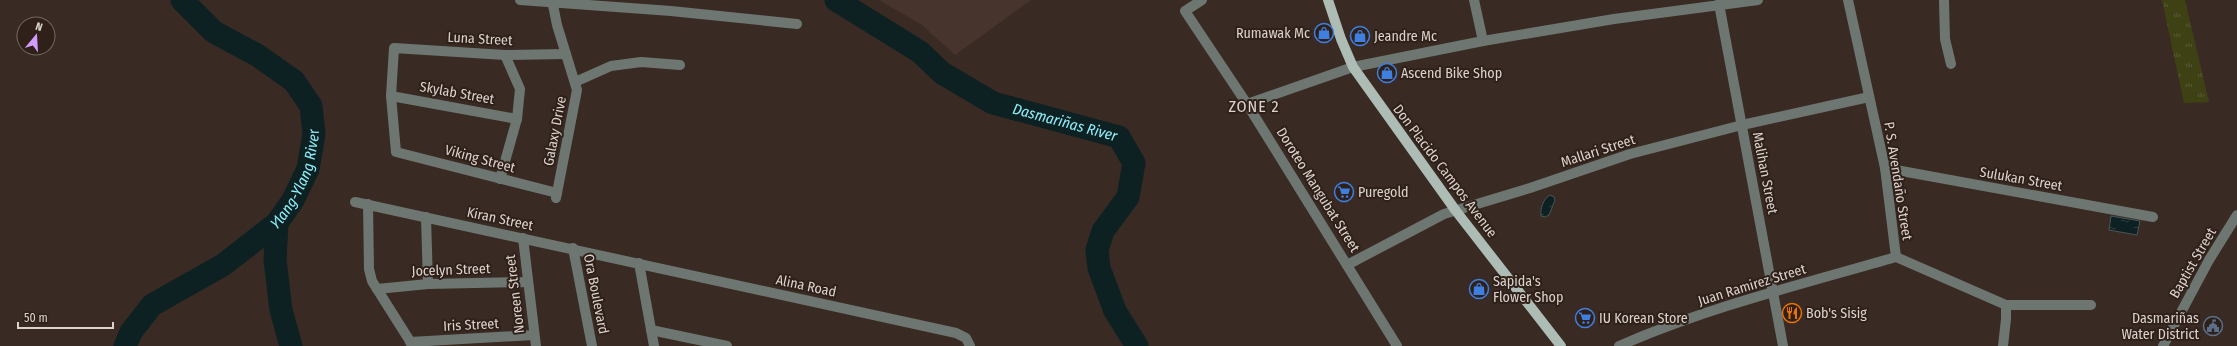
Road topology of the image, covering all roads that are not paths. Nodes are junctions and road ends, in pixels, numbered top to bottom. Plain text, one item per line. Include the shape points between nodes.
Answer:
1 (520, 0) edge
2 (608, 0) edge
3 (668, 0) edge
4 (1202, 0) edge
5 (1328, 0) edge
6 (1474, 0) edge
7 (1758, 0) edge
8 (1848, 0) edge
9 (1944, 0) edge
10 (553, 2) edge
11 (1719, 4) junction
12 (589, 6) junction
13 (671, 11) junction
14 (797, 24) dead end
15 (1483, 41) junction
16 (566, 54) junction
17 (505, 55) junction
18 (1951, 64) dead end
19 (680, 65) dead end
20 (1353, 67) junction
21 (574, 82) junction
22 (392, 96) junction
23 (1869, 96) junction
24 (1247, 104) junction
25 (517, 118) junction
26 (1742, 125) junction
27 (1885, 168) junction
28 (500, 179) junction
29 (557, 196) joint
30 (355, 202) dead end
31 (368, 204) junction
32 (1456, 211) junction
33 (2237, 215) edge
34 (2153, 216) dead end
35 (426, 217) junction
36 (523, 238) junction
37 (573, 248) junction
38 (1896, 257) junction
39 (639, 263) junction
40 (1347, 265) junction
41 (527, 282) junction
42 (428, 284) junction
43 (377, 289) junction
44 (1773, 292) junction
45 (2006, 305) junction
46 (2091, 306) dead end
47 (651, 330) junction
48 (534, 335) junction
49 (968, 342) edge
50 (412, 344) edge
51 (536, 346) edge
52 (592, 346) edge
53 (654, 346) edge
54 (727, 346) edge
55 (1397, 346) edge
56 (1561, 346) edge
57 (1619, 346) edge
58 (1783, 346) edge
59 (2003, 346) edge
60 (2163, 346) edge

1 - 10 street
2 - 12 street
3 - 13 street
4 - 24 street, Doroteo Mangubat Street via 1185,11
5 - 20 main road, Don Placido Campos Avenue via 1340,39
6 - 15 street
7 - 11 street
8 - 23 street, P. S. Avendaño Street
9 - 18 street via 1945,39
10 - 12 street
10 - 16 street, Galaxy Drive
11 - 15 street
11 - 26 street, Malihan Street
12 - 13 street
13 - 14 street
15 - 20 street
16 - 17 street, Luna Street
16 - 21 street, Galaxy Drive
17 - 22 street, Luna Street via 394,48
17 - 25 street via 520,89
19 - 21 street via 641,62 611,66
20 - 24 street
20 - 32 main road, Don Placido Campos Avenue
21 - 29 street, Galaxy Drive via 577,90
22 - 25 street, Skylab Street
22 - 28 street, Viking Street via 396,152
23 - 26 street, Mallari Street
23 - 27 street, P. S. Avendaño Street
24 - 40 street, Doroteo Mangubat Street
25 - 28 street
26 - 32 street, Mallari Street via 1630,154
26 - 44 street, Malihan Street
27 - 34 street, Sulukan Street
27 - 38 street, P. S. Avendaño Street
28 - 29 street, Viking Street
30 - 31 street, Kiran Street
31 - 35 street, Kiran Street
31 - 43 street via 369,269
32 - 40 street, Mallari Street via 1444,214
32 - 56 main road, Don Placido Campos Avenue
33 - 60 street, Baptist Street via 2209,260
35 - 36 street, Kiran Street
35 - 42 street
36 - 37 street, Kiran Street
36 - 41 street, Noreen Street
37 - 39 street, Kiran Street
37 - 52 street, Ora Boulevard
38 - 44 street, Juan Ramirez Street
38 - 45 street, P. S. Avendaño Street
39 - 47 street
39 - 49 street, Alina Road via 956,333
40 - 55 street, Doroteo Mangubat Street
41 - 42 street, Jocelyn Street
41 - 48 street, Noreen Street
42 - 43 street, Jocelyn Street
43 - 50 street
44 - 57 street, Juan Ramirez Street via 1657,329
44 - 58 street, Malihan Street
45 - 46 street
45 - 59 street
47 - 53 street
47 - 54 street
48 - 50 street, Iris Street
48 - 51 street, Noreen Street

